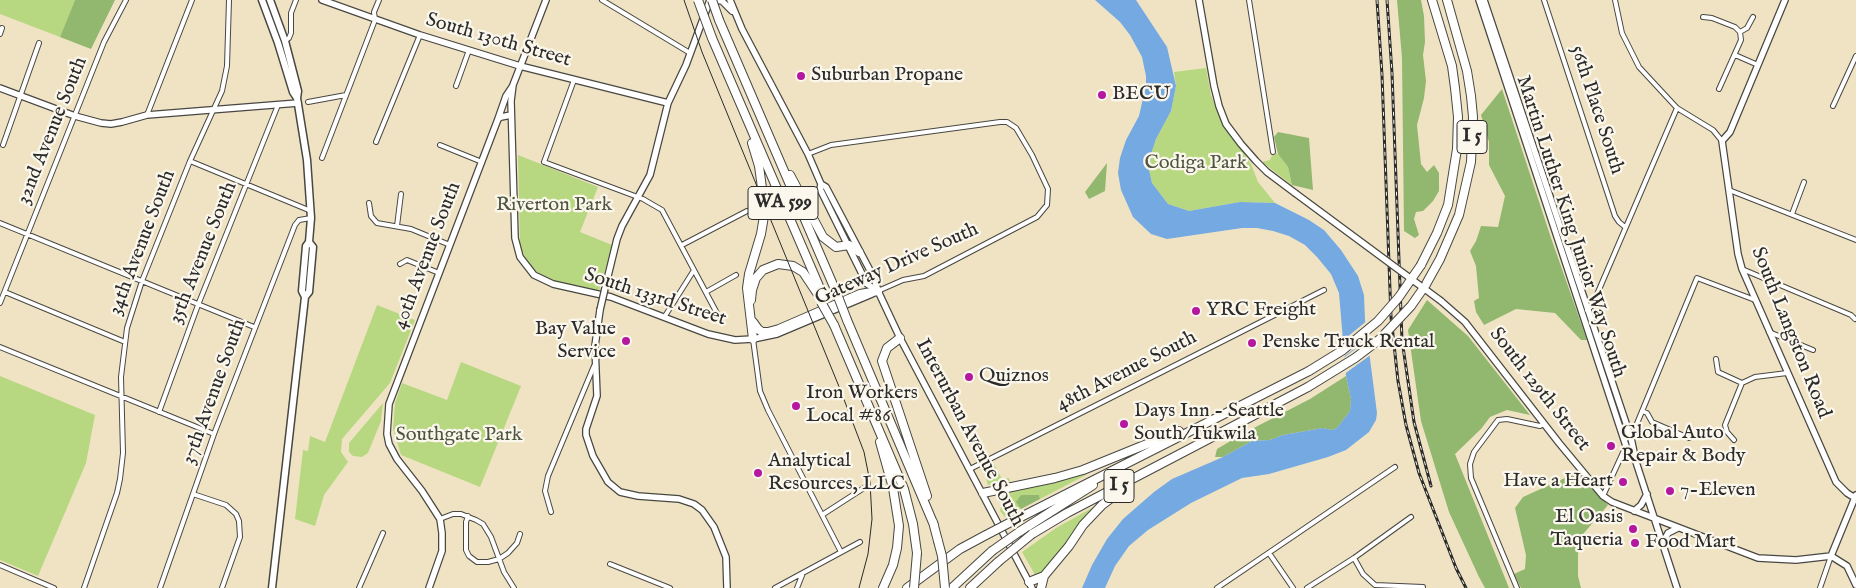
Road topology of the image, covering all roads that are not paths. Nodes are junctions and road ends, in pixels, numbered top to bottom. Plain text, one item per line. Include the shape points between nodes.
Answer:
1 (126, 0) edge
2 (192, 0) edge
3 (229, 0) edge
4 (262, 0) edge
5 (270, 0) edge
6 (296, 0) edge
7 (322, 0) edge
8 (379, 0) edge
9 (546, 0) edge
10 (602, 0) edge
11 (698, 0) edge
12 (711, 0) edge
13 (730, 0) edge
14 (1199, 0) edge
15 (1249, 0) edge
16 (1432, 0) edge
17 (1447, 0) edge
18 (1478, 0) edge
19 (1484, 0) edge
20 (1544, 0) edge
21 (1615, 0) edge
22 (1785, 0) edge
23 (706, 8) junction
24 (736, 17) junction
25 (1703, 17) dead end
26 (1753, 18) dead end
27 (375, 20) junction
28 (2, 28) dead end
29 (1740, 32) junction
30 (0, 34) edge
31 (420, 35) junction
32 (285, 41) junction
33 (39, 43) dead end
34 (469, 50) junction
35 (690, 53) junction
36 (1734, 55) junction
37 (1856, 56) edge
38 (1758, 65) junction
39 (520, 66) junction
40 (574, 80) junction
41 (513, 85) junction
42 (456, 86) dead end
43 (0, 88) edge
44 (1719, 89) dead end
45 (346, 95) junction
46 (20, 96) junction
47 (297, 100) junction
48 (308, 102) dead end
49 (668, 103) junction
50 (278, 105) junction
51 (740, 105) junction
52 (1833, 106) dead end
53 (1677, 108) junction
54 (212, 110) junction
55 (147, 115) junction
56 (511, 115) junction
57 (75, 116) junction
58 (760, 117) junction
59 (498, 119) junction
60 (1722, 141) junction
61 (376, 142) dead end
62 (3, 145) dead end
63 (440, 145) dead end
64 (1273, 152) dead end
65 (808, 154) junction
66 (322, 158) dead end
67 (190, 161) junction
68 (482, 162) junction
69 (1804, 182) dead end
70 (821, 184) junction
71 (247, 185) junction
72 (1729, 190) junction
73 (402, 194) dead end
74 (639, 198) junction
75 (369, 203) dead end
76 (311, 211) junction
77 (747, 211) dead end
78 (1792, 214) junction
79 (311, 218) junction
80 (0, 223) edge
81 (398, 226) junction
82 (1625, 227) junction
83 (28, 234) junction
84 (1856, 240) edge
85 (450, 245) junction
86 (682, 245) junction
87 (849, 245) junction
88 (859, 252) junction
89 (400, 264) dead end
90 (1742, 269) junction
91 (694, 270) junction
92 (439, 273) junction
93 (736, 275) dead end
94 (142, 281) junction
95 (1324, 290) dead end
96 (5, 292) junction
97 (706, 292) junction
98 (878, 292) junction
99 (1755, 300) junction
100 (823, 301) junction
101 (0, 304) edge
102 (198, 305) junction
103 (1587, 310) junction
104 (665, 316) junction
105 (719, 317) dead end
106 (1855, 319) edge
107 (752, 322) junction
108 (254, 327) junction
109 (1769, 332) junction
110 (900, 338) junction
111 (753, 339) junction
112 (125, 342) junction
113 (0, 347) edge
114 (1813, 350) dead end
115 (1716, 359) dead end
116 (595, 364) junction
117 (1787, 373) junction
118 (1742, 383) junction
119 (121, 397) junction
120 (1232, 410) junction
121 (1642, 411) junction
122 (159, 412) junction
123 (871, 412) junction
124 (1544, 424) junction
125 (214, 434) junction
126 (1631, 438) junction
127 (1689, 438) dead end
128 (1208, 440) junction
129 (1734, 440) dead end
130 (1626, 446) junction
131 (1142, 455) junction
132 (1636, 462) junction
133 (1395, 467) dead end
134 (970, 469) junction
135 (867, 486) dead end
136 (983, 493) junction
137 (193, 494) junction
138 (1647, 494) junction
139 (1603, 496) junction
140 (1856, 496) edge
141 (1634, 511) junction
142 (551, 512) dead end
143 (822, 515) junction
144 (468, 516) junction
145 (1411, 517) dead end
146 (440, 519) junction
147 (1655, 519) junction
148 (934, 525) junction
149 (1678, 528) junction
150 (382, 533) dead end
151 (520, 534) dead end
152 (860, 542) dead end
153 (1663, 543) junction
154 (841, 552) junction
155 (1269, 553) junction
156 (1831, 556) junction
157 (1354, 558) junction
158 (499, 559) junction
159 (610, 564) dead end
160 (0, 565) edge
161 (803, 573) junction
162 (1044, 576) junction
163 (1031, 585) edge
164 (1856, 585) edge
165 (1423, 587) edge
166 (54, 588) edge
167 (84, 588) edge
168 (160, 588) edge
169 (222, 588) edge
170 (272, 588) edge
171 (358, 588) edge
172 (429, 588) edge
173 (514, 588) edge
174 (670, 588) edge
175 (727, 588) edge
176 (775, 588) edge
177 (797, 588) edge
178 (883, 588) edge
179 (907, 588) edge
180 (914, 588) edge
181 (945, 588) edge
182 (952, 588) edge
183 (970, 588) edge
184 (1041, 588) edge
185 (1217, 588) edge
186 (1294, 588) edge
187 (1307, 588) edge
188 (1517, 588) edge
189 (1677, 588) edge
190 (1820, 588) edge

1 - 57 street, 32nd Avenue South via 104,42
2 - 55 street
3 - 54 street, 34th Avenue South via 227,66 222,91
4 - 47 main road
5 - 32 main road
6 - 32 street via 291,13 291,33
7 - 27 street, South 130th Street
8 - 27 street via 374,12
9 - 39 street
10 - 35 street
11 - 51 highway, WA 599, bridge
12 - 23 street
12 - 58 highway, WA 599, bridge
13 - 24 street, Interurban Avenue South
14 - 124 street, South 129th Street, bridge via 1219,106 1226,124 1241,144 1267,172 1465,322
15 - 64 street
16 - 120 highway, I 5, bridge via 1453,74 1458,117 1457,150 1448,204 1422,265 1378,321 1343,350
17 - 128 highway, I 5, bridge via 1467,71 1473,116 1471,162 1459,215 1440,259 1411,306 1380,339 1308,387
18 - 130 street, Martin Luther King Junior Way South
19 - 103 street, Martin Luther King Junior Way South
20 - 82 street, 56th Place South via 1615,216
21 - 53 street via 1622,33 1639,67
22 - 38 street
23 - 24 street via 719,0 729,6
23 - 35 street
24 - 65 street, Interurban Avenue South
25 - 29 street via 1735,27
26 - 29 street
27 - 31 street, South 130th Street
27 - 45 street
28 - 30 street
29 - 36 street via 1741,40
31 - 34 street, South 130th Street
31 - 61 street
32 - 47 main road via 298,91
33 - 46 street
34 - 39 street, South 130th Street
34 - 42 street
35 - 49 street
36 - 38 street
36 - 44 street
37 - 52 street
38 - 60 street via 1730,132
39 - 40 street, South 130th Street
39 - 41 street
40 - 49 street, South 130th Street
40 - 74 street via 544,162
41 - 56 street
41 - 59 street, 40th Avenue South
43 - 46 street
45 - 48 street
45 - 66 street
46 - 57 street
46 - 62 street
47 - 50 street
47 - 76 main road
49 - 74 street via 652,168
50 - 54 street
50 - 71 street, 35th Avenue South
51 - 100 highway, WA 599
51 - 111 highway via 759,166 764,200 764,223 747,288
53 - 60 street via 1713,130
53 - 82 street
54 - 55 street
54 - 67 street, 34th Avenue South
55 - 57 street via 111,124
56 - 59 street
56 - 104 street, South 133rd Street via 515,238 525,265 534,275 553,284 611,297
57 - 83 street, 32nd Avenue South
58 - 87 highway via 823,237 836,247
58 - 148 highway, WA 599, bridge
59 - 68 street, 40th Avenue South
60 - 72 street, South Langston Road
63 - 68 street
65 - 70 street, Interurban Avenue South
65 - 98 street, Gateway Drive South via 831,145 1007,122 1016,128 1032,155 1048,190 1047,205 1037,217 924,276 903,280
67 - 71 street
67 - 94 street, 34th Avenue South
68 - 85 street, 40th Avenue South
69 - 78 street
70 - 87 street, Interurban Avenue South via 820,189
70 - 88 street, Interurban Avenue South via 826,187
71 - 76 street
71 - 102 street, 35th Avenue South
72 - 78 street
72 - 90 street, South Langston Road
73 - 81 street
74 - 86 street via 662,210
74 - 116 street, bridge via 617,240 600,310
75 - 81 street via 374,220 383,225
76 - 79 main road
77 - 86 street
78 - 84 street
79 - 108 street, 37th Avenue South via 299,220 295,225
79 - 170 main road via 302,291 306,297
80 - 83 street
81 - 85 street
82 - 103 street via 1592,306
83 - 94 street
83 - 96 street, 32nd Avenue South
85 - 92 street, 40th Avenue South
86 - 91 street
87 - 88 highway
87 - 98 street, Interurban Avenue South via 867,284
88 - 98 street, Interurban Avenue South
89 - 92 street via 408,260
90 - 99 street, South Langston Road
90 - 106 street
91 - 97 street
91 - 104 street
92 - 146 street, 40th Avenue South via 394,388 389,404 387,434 397,459
93 - 97 street
94 - 102 street
94 - 112 street, 34th Avenue South
95 - 134 street, 48th Avenue South
96 - 101 street, 32nd Avenue South
96 - 112 street
97 - 105 street
98 - 107 highway via 860,294 768,332 762,332
98 - 110 street, Interurban Avenue South
98 - 111 street, Gateway Drive South via 795,328
99 - 109 street, South Langston Road
99 - 121 street via 1697,278
100 - 107 highway via 803,272 788,265 774,265 764,270 753,284
100 - 123 highway, bridge
102 - 108 street
102 - 122 street, 35th Avenue South
103 - 126 street, Martin Luther King Junior Way South
104 - 111 street, South 133rd Street via 718,337
107 - 111 highway
108 - 125 street, 37th Avenue South
109 - 114 street
109 - 117 street, South Langston Road
110 - 134 street, Interurban Avenue South
110 - 148 highway via 887,348 882,361
111 - 143 street via 760,391
112 - 119 street, 34th Avenue South
113 - 119 street
115 - 118 street via 1718,372
116 - 142 street via 548,476 545,491
116 - 175 street via 598,396 586,435 602,473 620,492 679,499 702,510 714,528 726,557
117 - 118 street via 1755,377
117 - 140 street, South Langston Road via 1836,482 1847,494
118 - 129 street via 1726,425
119 - 122 street
119 - 167 street, 34th Avenue South via 120,479
120 - 131 highway, I 5
120 - 136 highway via 1083,470
121 - 126 street
121 - 127 street via 1652,422
122 - 125 street
123 - 178 highway via 893,488 899,526 893,565
123 - 180 highway, bridge via 908,498 917,553
124 - 139 street, South 129th Street
124 - 188 street via 1498,420 1474,452 1470,464 1471,478
125 - 137 street, 37th Avenue South
126 - 132 street, Martin Luther King Junior Way South
128 - 162 highway via 1102,505
128 - 183 highway, I 5, bridge via 1032,534
130 - 132 street, Martin Luther King Junior Way South
130 - 139 street
131 - 179 highway, I 5, bridge via 960,549
131 - 182 highway, bridge via 1019,532 992,551
132 - 138 street, Martin Luther King Junior Way South
133 - 155 street
134 - 136 street, Interurban Avenue South
135 - 143 street
136 - 163 street, Interurban Avenue South
137 - 168 street, 37th Avenue South
137 - 169 street via 226,505 236,514 240,537
138 - 141 street
138 - 147 street, Martin Luther King Junior Way South
139 - 141 street, South 129th Street
140 - 156 street
141 - 147 street, South 129th Street
143 - 154 street
144 - 146 street via 453,514
144 - 158 street via 483,524
144 - 158 street via 465,542 469,556 477,562
145 - 157 street
146 - 172 street via 442,551
147 - 149 street, South 129th Street
147 - 153 street, Martin Luther King Junior Way South
148 - 181 highway, WA 599, bridge via 942,556
149 - 153 street via 1668,533
149 - 156 street, South 129th Street via 1758,558 1791,560
150 - 171 street
151 - 158 street via 513,550
152 - 154 street
153 - 189 street, Martin Luther King Junior Way South
154 - 161 street
155 - 185 street
155 - 186 street
156 - 164 street via 1847,566
156 - 190 street
157 - 165 street via 1374,585
157 - 187 street
158 - 173 street
159 - 174 street
160 - 166 street
161 - 176 street
161 - 177 street
162 - 163 highway
162 - 184 highway

